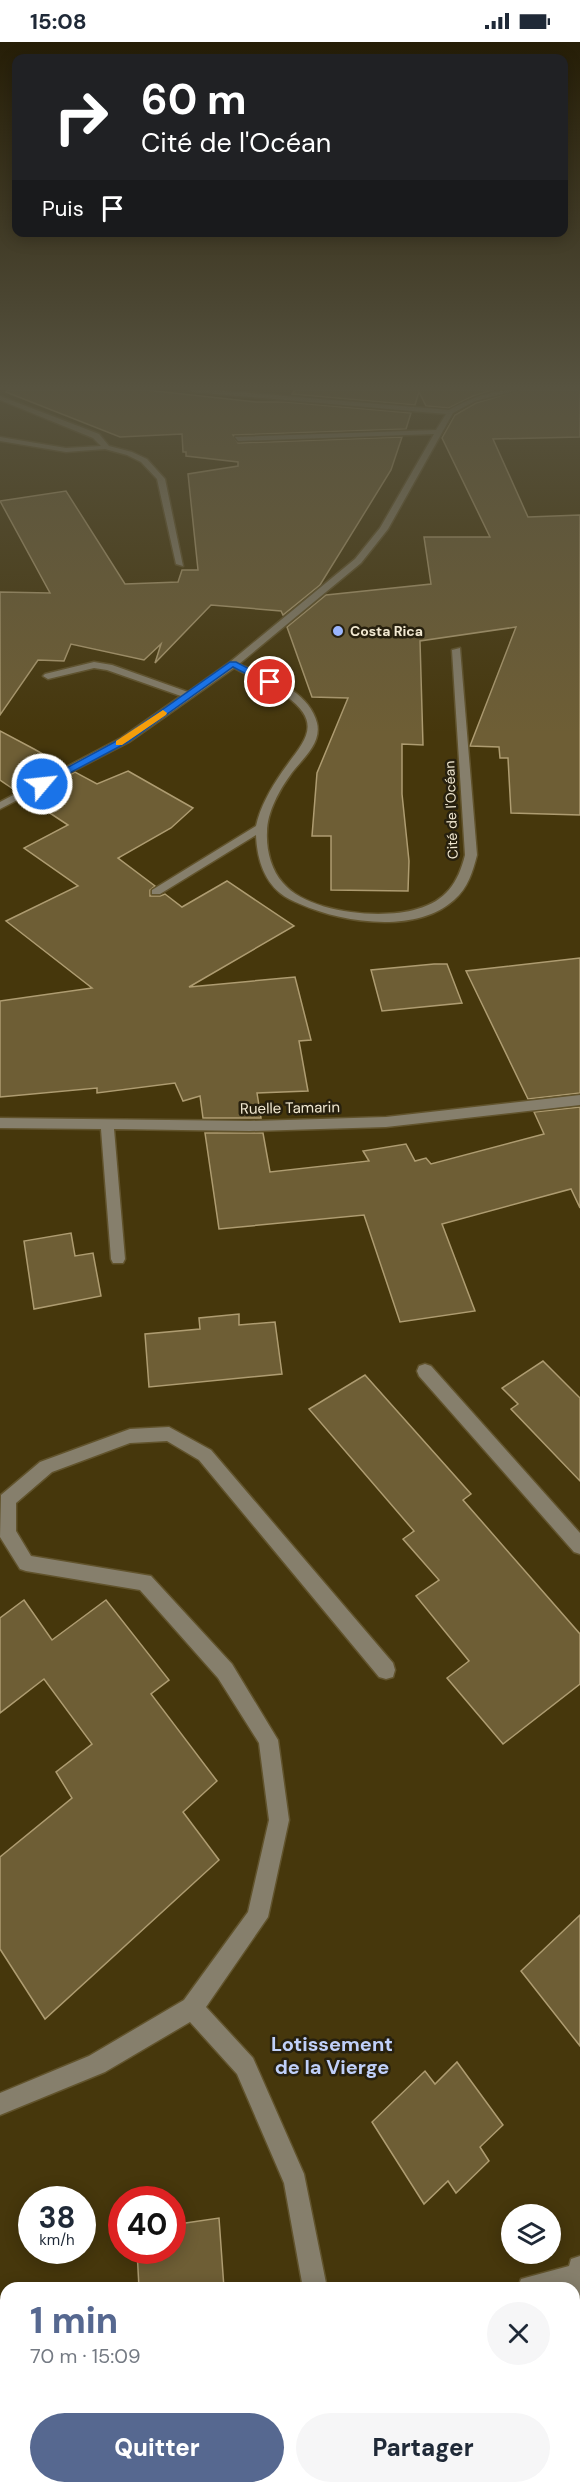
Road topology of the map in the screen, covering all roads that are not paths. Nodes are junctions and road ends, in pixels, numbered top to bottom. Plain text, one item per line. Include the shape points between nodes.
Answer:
1 (167, 504) edge
2 (398, 504) edge
3 (180, 564) dead end
4 (457, 650) dead end
5 (233, 664) junction
6 (48, 676) dead end
7 (188, 695) junction
8 (0, 806) edge
9 (260, 828) junction
10 (156, 892) dead end
11 (580, 1100) edge
12 (0, 1123) edge
13 (107, 1124) junction
14 (118, 1259) dead end
15 (425, 1371) dead end
16 (580, 1546) edge
17 (386, 1670) dead end
18 (192, 2008) junction
19 (0, 2104) edge
20 (579, 2272) edge
21 (314, 2282) edge
22 (548, 2282) edge

1 - 3 street
2 - 5 street via 358,561
4 - 9 street, Cité de l'Océan via 471,855 466,878 451,899 421,912 388,918 320,910 285,892 265,865
5 - 7 street
5 - 9 street, Cité de l'Océan via 288,692 312,721 307,750 287,772
6 - 7 street via 94,665 109,667
7 - 8 street via 125,740
9 - 10 street
11 - 13 street, Ruelle Tamarin via 386,1122 250,1126
12 - 13 street, Ruelle Tamarin
13 - 14 street
15 - 16 street
17 - 18 street via 205,1455 169,1434 130,1436 45,1467 7,1500 8,1533 26,1563 145,1582 225,1671 268,1740 279,1820 258,1917
18 - 19 street via 97,2064
18 - 21 street via 245,2066 296,2182
20 - 22 street

